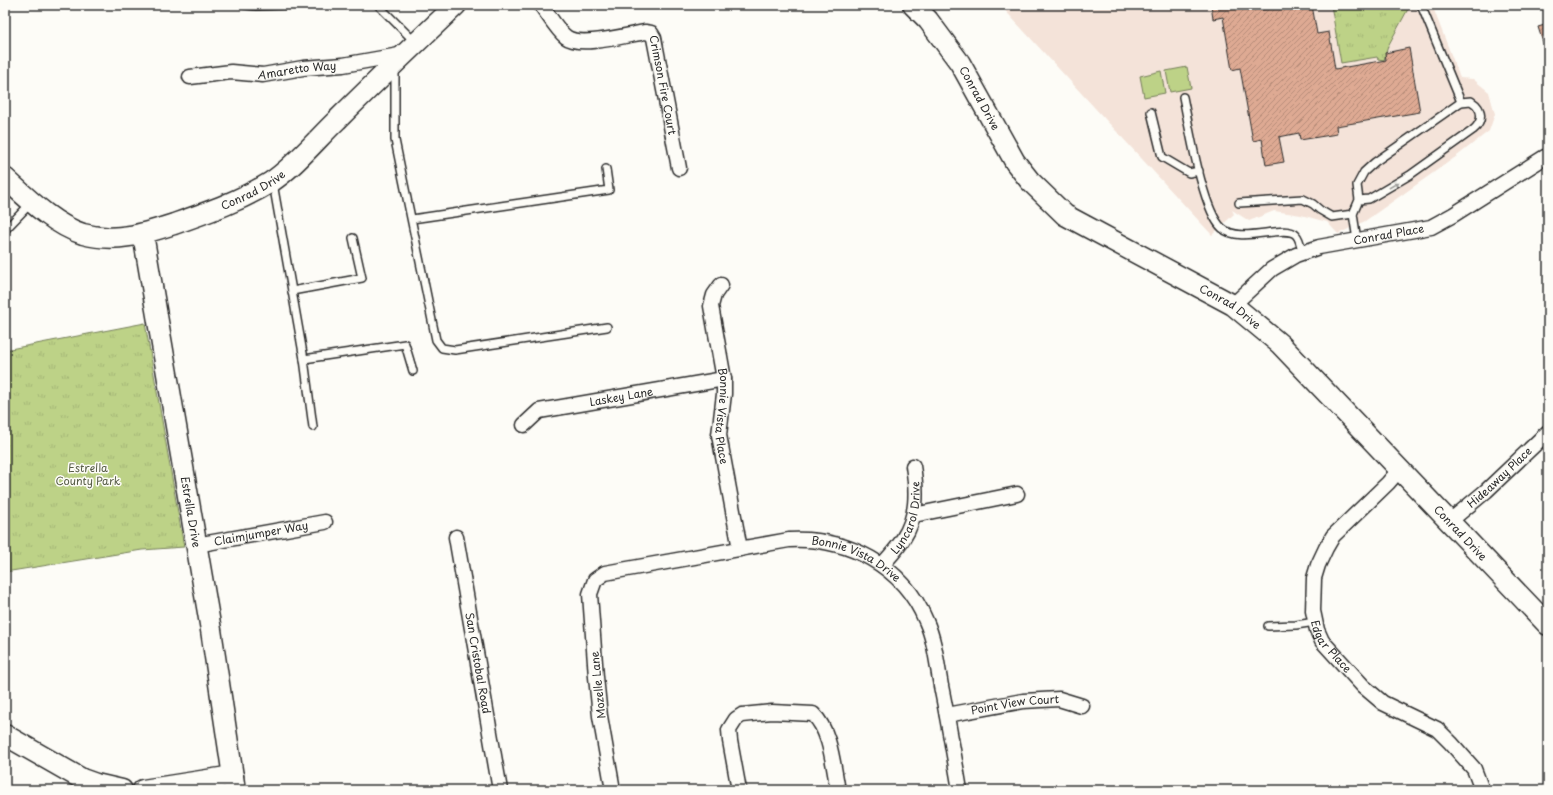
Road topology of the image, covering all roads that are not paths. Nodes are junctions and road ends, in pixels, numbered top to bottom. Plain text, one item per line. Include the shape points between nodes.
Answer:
1 (246, 5) edge
2 (286, 5) edge
3 (378, 5) edge
4 (456, 5) edge
5 (541, 5) edge
6 (913, 5) edge
7 (1421, 5) edge
8 (405, 53) junction
9 (190, 78) dead end
10 (1183, 97) dead end
11 (1461, 102) junction
12 (1151, 112) dead end
13 (1544, 156) dead end
14 (679, 168) dead end
15 (606, 169) dead end
16 (1199, 171) junction
17 (5, 178) edge
18 (272, 181) junction
19 (1359, 200) junction
20 (31, 202) junction
21 (1239, 203) dead end
22 (1353, 214) junction
23 (412, 219) junction
24 (5, 230) edge
25 (143, 234) junction
26 (354, 238) dead end
27 (1357, 240) junction
28 (1302, 252) junction
29 (721, 285) dead end
30 (292, 291) junction
31 (1233, 305) junction
32 (607, 327) dead end
33 (304, 359) junction
34 (413, 371) dead end
35 (724, 379) junction
36 (524, 425) dead end
37 (313, 427) dead end
38 (1548, 432) edge
39 (913, 466) dead end
40 (1400, 469) junction
41 (1017, 494) dead end
42 (914, 514) junction
43 (1450, 521) junction
44 (325, 522) dead end
45 (456, 537) dead end
46 (196, 545) junction
47 (740, 549) junction
48 (882, 566) junction
49 (595, 580) joint
50 (1315, 622) junction
51 (1548, 625) edge
52 (1268, 626) dead end
53 (1082, 706) dead end
54 (947, 715) junction
55 (5, 735) edge
56 (234, 783) edge
57 (122, 790) edge
58 (143, 790) edge
59 (500, 790) edge
60 (613, 790) edge
61 (739, 790) edge
62 (838, 790) edge
63 (960, 790) edge
64 (1482, 790) edge

1 - 2 lane
3 - 8 lane
4 - 8 street, Conrad Drive
5 - 14 street, Crimson Fire Court via 566,37 575,41 586,42 645,32 651,34 654,38
6 - 31 street, Conrad Drive via 928,20 960,63 1015,162 1030,182 1065,215
7 - 11 lane
8 - 9 street, Amaretto Way via 343,65 263,75 231,72
8 - 18 street, Conrad Drive
8 - 23 lane via 395,140
10 - 16 lane
11 - 19 lane via 1364,172 1357,185
19 -> 11 lane via 1369,199 1410,175 1478,126 1481,116 1478,106 1471,101
12 - 16 lane via 1162,157 1189,173
13 - 27 street, Conrad Place via 1431,227
15 - 23 lane via 609,190
16 - 28 lane via 1204,195 1224,231 1240,235 1292,233 1296,235
17 - 20 street, Conrad Drive
18 - 25 street, Conrad Drive via 219,208
18 - 30 lane
19 - 22 lane
20 - 24 lane
20 - 25 street, Conrad Drive via 65,226 82,233 110,238
21 - 22 lane via 1303,199 1332,217
22 - 27 lane
23 - 32 lane via 436,340 442,348 455,350
25 - 46 street, Estrella Drive
26 - 30 lane via 362,278
27 - 28 street, Conrad Place
28 - 31 street, Conrad Place via 1272,269
29 - 35 street, Bonnie Vista Place via 714,295 711,306
30 - 33 lane
31 - 40 street, Conrad Drive via 1280,344
33 - 34 lane via 405,344
33 - 37 lane
35 - 36 street, Laskey Lane via 539,411
35 - 47 street, Bonnie Vista Place via 719,435
38 - 43 street, Hideaway Place
39 - 42 street, Lyncarol Drive via 916,490
40 - 43 street, Conrad Drive
40 - 50 street, Edgar Place via 1333,536 1326,548 1314,578
41 - 42 street
42 - 48 street, Lyncarol Drive via 904,538
43 - 51 street, Conrad Drive
44 - 46 street, Claimjumper Way
45 - 59 street, San Cristobal Road
46 - 56 street, Estrella Drive
47 - 48 street, Bonnie Vista Drive via 789,540 817,540 858,551
47 - 49 street, Bonnie Vista Drive via 605,574
48 - 54 street, Bonnie Vista Drive via 893,574 912,596 926,621
49 - 60 street, Mozelle Lane via 590,594 596,677
50 - 52 lane
50 - 64 street, Edgar Place via 1322,641 1383,704 1437,730 1451,743 1474,769
53 - 54 street, Point View Court via 1059,699 1023,701
54 - 63 street, Bonnie Vista Drive
55 - 57 street via 82,779
56 - 58 street
61 - 62 street via 730,730 736,719 742,715 772,712 813,714 818,719 826,733

